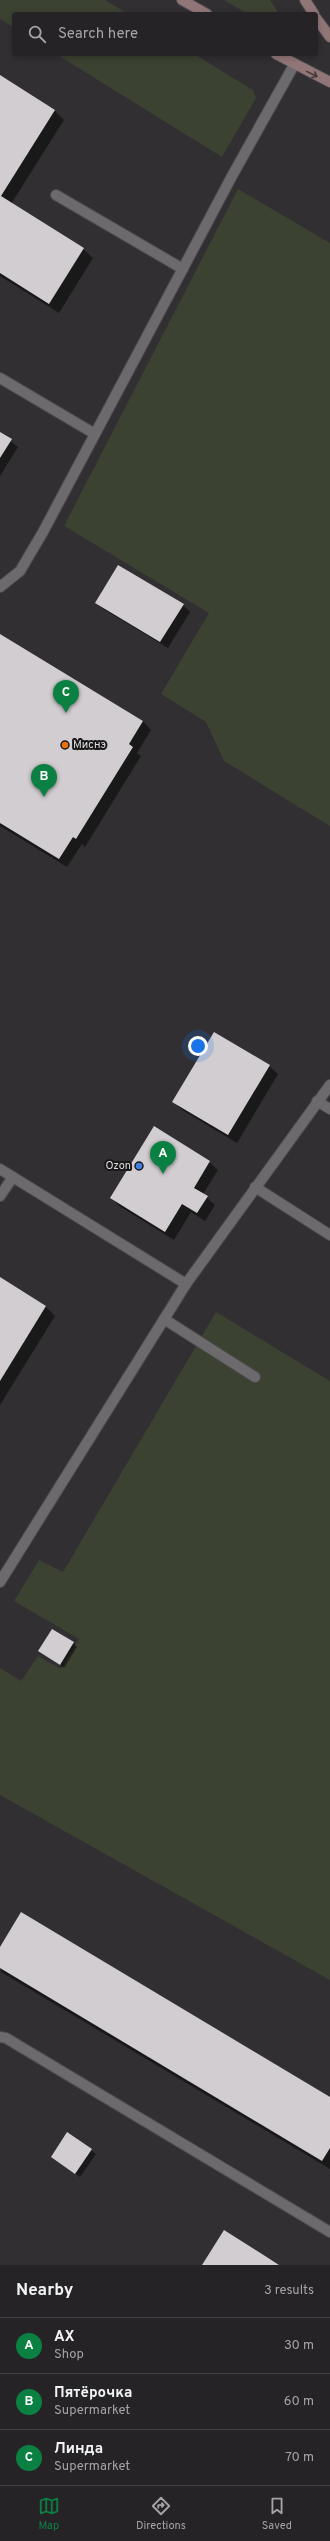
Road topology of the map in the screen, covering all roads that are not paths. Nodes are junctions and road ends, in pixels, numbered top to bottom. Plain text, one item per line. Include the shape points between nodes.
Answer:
1 (182, 0) edge
2 (305, 0) edge
3 (203, 12) edge
4 (313, 12) edge
5 (318, 21) edge
6 (330, 37) edge
7 (279, 56) edge
8 (294, 65) junction
9 (330, 82) edge
10 (56, 195) dead end
11 (183, 268) junction
12 (0, 378) edge
13 (95, 434) junction
14 (0, 587) edge
15 (330, 1085) edge
16 (317, 1101) junction
17 (330, 1109) edge
18 (0, 1169) edge
19 (13, 1177) junction
20 (255, 1187) junction
21 (0, 1196) edge
22 (330, 1234) edge
23 (186, 1284) junction
24 (164, 1319) junction
25 (255, 1377) dead end
26 (0, 1582) edge
27 (0, 2037) edge
28 (330, 2232) edge

1 - 3 main road
2 - 4 main road
5 - 6 main road
7 - 8 main road
8 -> 9 main road
8 - 11 street
10 - 11 street
11 - 13 street
12 - 13 street
13 - 14 street via 20,571
15 - 16 street
16 - 17 street
16 - 20 street
18 - 19 street
19 - 21 street
19 - 23 street
20 - 22 street
20 - 23 street
23 - 24 street
24 - 25 street
24 - 26 street
27 - 28 street

